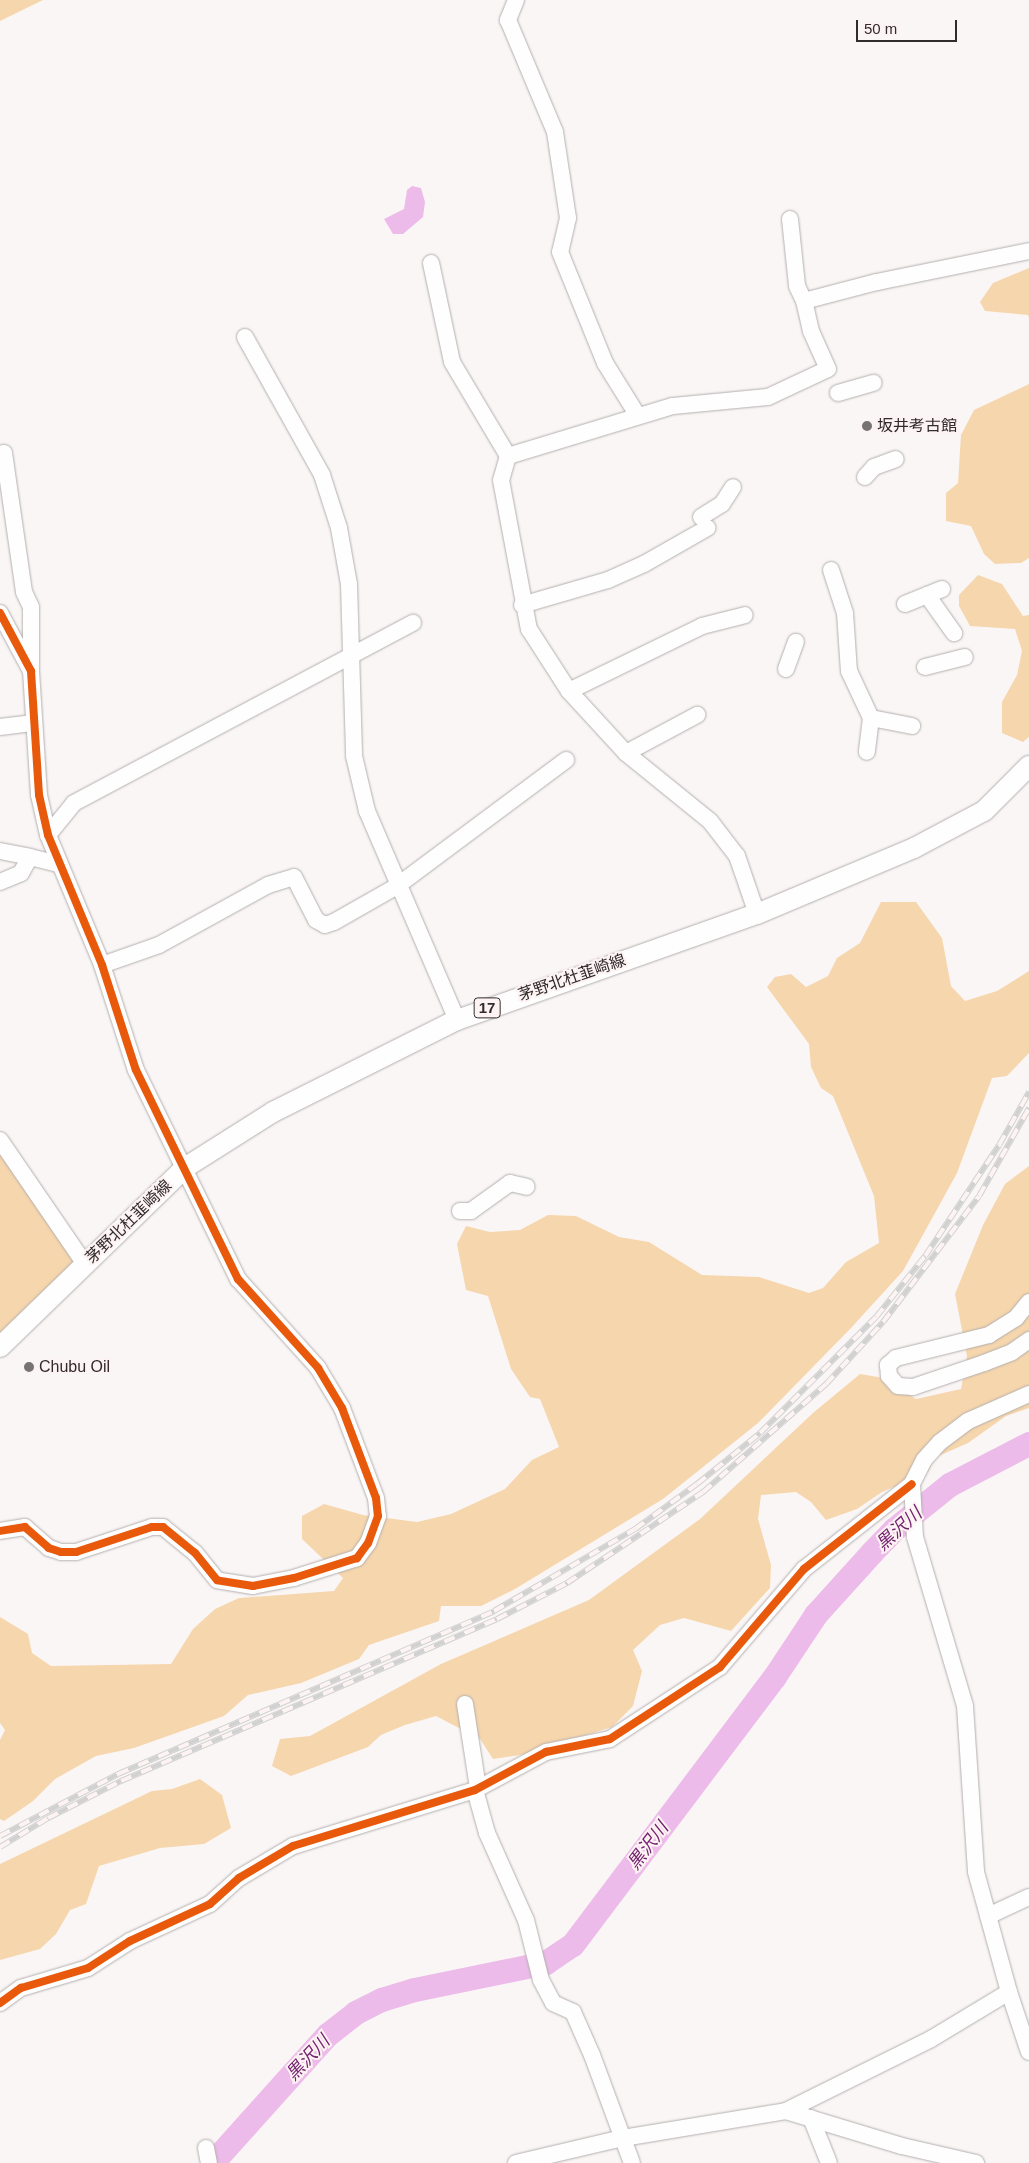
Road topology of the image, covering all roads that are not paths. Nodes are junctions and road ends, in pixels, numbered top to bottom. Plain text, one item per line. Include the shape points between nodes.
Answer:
1 (516, 0) edge
2 (790, 219) dead end
3 (1029, 251) edge
4 (431, 263) dead end
5 (804, 300) junction
6 (245, 337) dead end
7 (874, 383) dead end
8 (838, 393) dead end
9 (638, 416) junction
10 (0, 454) edge
11 (508, 456) junction
12 (896, 459) dead end
13 (865, 477) dead end
14 (733, 487) dead end
15 (831, 570) dead end
16 (942, 589) dead end
17 (927, 595) junction
18 (905, 604) dead end
19 (522, 605) junction
20 (745, 615) dead end
21 (1, 616) edge
22 (413, 623) dead end
23 (954, 633) dead end
24 (796, 642) dead end
25 (353, 655) junction
26 (965, 657) dead end
27 (925, 667) dead end
28 (786, 669) dead end
29 (31, 671) junction
30 (568, 691) junction
31 (697, 715) dead end
32 (871, 718) junction
33 (34, 723) junction
34 (912, 726) dead end
35 (0, 727) edge
36 (868, 752) dead end
37 (626, 753) junction
38 (566, 760) dead end
39 (1029, 766) edge
40 (48, 835) junction
41 (0, 851) edge
42 (30, 858) junction
43 (58, 864) junction
44 (0, 882) edge
45 (397, 886) junction
46 (757, 914) junction
47 (102, 965) junction
48 (456, 1020) junction
49 (0, 1140) edge
50 (186, 1167) junction
51 (527, 1186) dead end
52 (460, 1211) dead end
53 (85, 1264) junction
54 (1029, 1302) edge
55 (1029, 1340) edge
56 (0, 1347) edge
57 (1029, 1394) edge
58 (912, 1484) junction
59 (0, 1531) edge
60 (465, 1704) dead end
61 (476, 1789) junction
62 (1029, 1897) edge
63 (988, 1916) junction
64 (1009, 1992) junction
65 (0, 2003) edge
66 (1029, 2052) edge
67 (786, 2111) junction
68 (811, 2118) junction
69 (623, 2138) junction
70 (516, 2163) edge
71 (632, 2163) edge
72 (829, 2163) edge
73 (976, 2163) edge

1 - 9 street via 508,20 555,132 568,218 560,252 605,363
2 - 5 street via 797,286
3 - 5 street
4 - 11 street via 452,362
5 - 9 street via 811,331 828,369 768,397 673,406
6 - 25 street via 322,475 339,528 349,584
7 - 8 street
9 - 11 street
10 - 29 street via 4,452 24,592 31,607
11 - 19 street via 501,480
12 - 13 street via 874,467
14 - 19 street via 704,522 644,564 608,580
15 - 32 street via 845,613 849,671
16 - 17 street
17 - 18 street
17 - 23 street
19 - 30 street via 529,629
20 - 30 street via 702,626
21 - 29 street
22 - 25 street
24 - 28 street
25 - 40 street via 74,803
25 - 45 street via 354,756 367,811
26 - 27 street
29 - 33 street
30 - 37 street
31 - 37 street
32 - 34 street
32 - 36 street
33 - 35 street
33 - 40 street via 39,794
37 - 46 street via 710,821 737,856
38 - 45 street
39 - 46 main road, 茅野北杜韮崎線 / 17 via 1005,793 963,825
40 - 43 street
41 - 42 street
42 - 43 street
42 - 44 street via 21,873
43 - 47 street
45 - 47 street via 325,925 316,920 294,877 268,885 159,945
45 - 48 street
46 - 48 main road, 茅野北杜韮崎線 / 17
47 - 50 street via 136,1070
48 - 50 main road, 茅野北杜韮崎線 / 17 via 273,1112
49 - 53 street
50 - 53 main road, 茅野北杜韮崎線 / 17
50 - 59 street via 238,1279 318,1368 342,1408 376,1498 378,1516 368,1543 357,1558 294,1578 254,1586 217,1580 195,1553 163,1527 152,1527 76,1552 50,1548 25,1527
51 - 52 street via 510,1183 471,1212
53 - 56 main road, 茅野北杜韮崎線 / 17
54 - 55 street via 1016,1318 989,1335 896,1358 888,1365 889,1376 898,1386 913,1386 1012,1352
57 - 58 street via 968,1421 940,1442 924,1460
58 - 61 street via 804,1568 720,1667 610,1739 546,1752
58 - 63 street via 914,1526 965,1706 975,1862
60 - 61 street
61 - 65 street via 293,1846 239,1878 210,1904 130,1941 88,1968 21,1988
61 - 69 street via 487,1833 526,1920 541,1980 553,2003 573,2012
62 - 63 street
63 - 64 street
64 - 66 street
64 - 67 street via 931,2038
67 - 68 street
67 - 69 street
68 - 72 street
68 - 73 street via 902,2146
69 - 70 street
69 - 71 street

